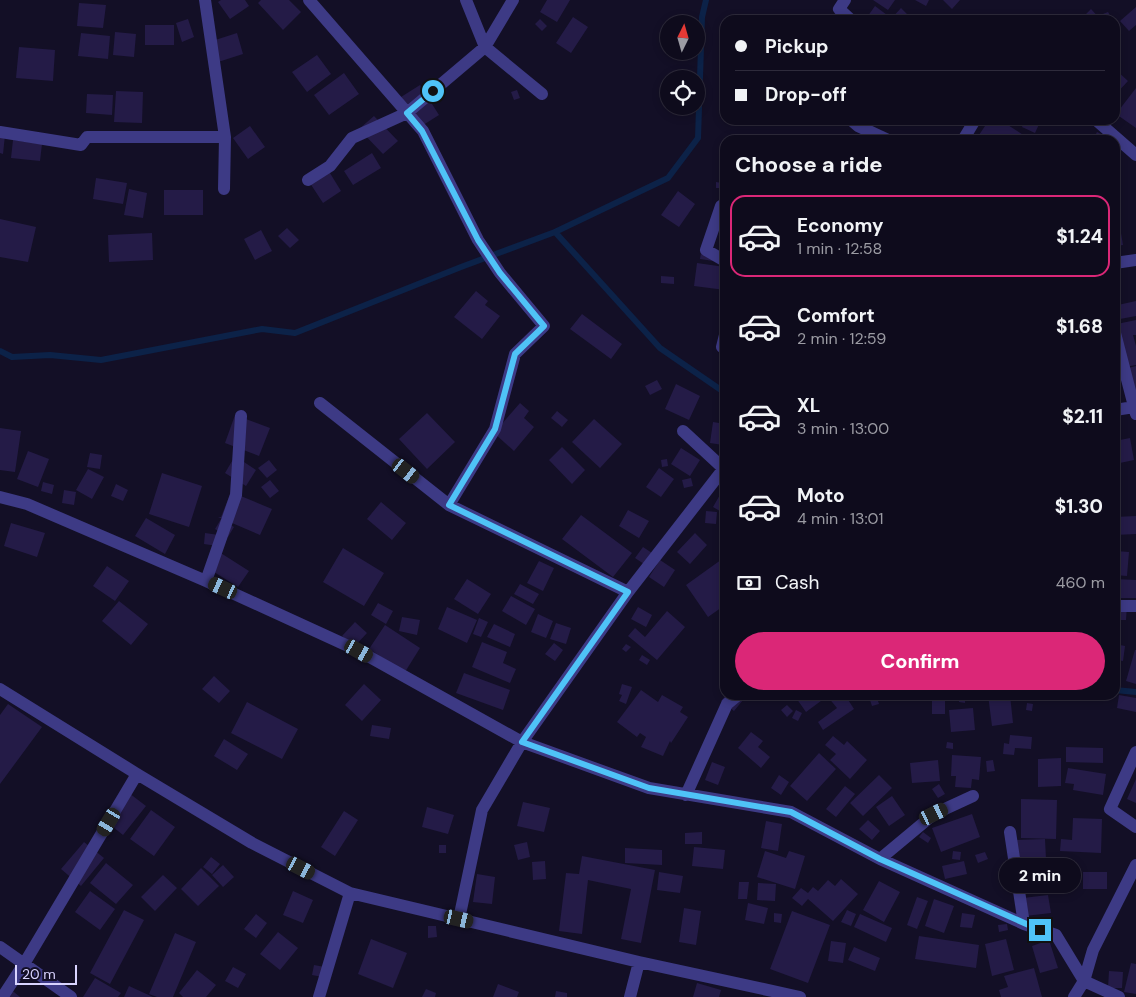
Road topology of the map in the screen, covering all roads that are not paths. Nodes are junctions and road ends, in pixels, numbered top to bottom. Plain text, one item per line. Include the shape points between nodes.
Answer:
1 (205, 0) edge
2 (309, 0) edge
3 (466, 0) edge
4 (513, 0) edge
5 (846, 0) edge
6 (845, 15) edge
7 (485, 47) junction
8 (542, 94) dead end
9 (407, 113) junction
10 (857, 125) edge
11 (1102, 125) edge
12 (0, 132) edge
13 (877, 135) edge
14 (1113, 135) edge
15 (225, 137) junction
16 (1120, 141) edge
17 (1136, 155) edge
18 (308, 180) dead end
19 (224, 189) dead end
20 (720, 209) edge
21 (720, 257) edge
22 (1136, 260) edge
23 (1120, 262) edge
24 (1120, 352) edge
25 (320, 403) dead end
26 (1120, 410) edge
27 (1135, 411) edge
28 (241, 416) dead end
29 (684, 431) dead end
30 (720, 464) edge
31 (720, 473) edge
32 (0, 497) edge
33 (449, 505) junction
34 (206, 580) junction
35 (628, 592) junction
36 (1120, 606) edge
37 (1136, 606) edge
38 (0, 689) edge
39 (732, 700) edge
40 (522, 742) junction
41 (1136, 752) edge
42 (137, 774) junction
43 (686, 795) junction
44 (973, 796) dead end
45 (1136, 826) edge
46 (1010, 832) dead end
47 (880, 859) junction
48 (1136, 866) edge
49 (350, 893) junction
50 (459, 919) junction
51 (1024, 924) junction
52 (0, 947) edge
53 (639, 962) junction
54 (24, 964) junction
55 (1084, 981) junction
56 (4, 997) edge
57 (71, 997) edge
58 (319, 997) edge
59 (630, 997) edge
60 (800, 997) edge
61 (1074, 997) edge
62 (1119, 997) edge

1 - 15 street
2 - 9 street
3 - 7 street
4 - 7 street
5 - 6 street via 839,10
7 - 8 street
7 - 9 street
9 - 18 street via 352,138 330,166
9 - 33 street via 422,131 478,240 500,273 544,326 515,354 495,429
10 - 13 street
11 - 14 street
12 - 15 street via 82,145 87,137
15 - 19 street
16 - 17 street
20 - 21 street via 706,250
22 - 23 street
24 - 27 street
25 - 33 street
26 - 27 street
28 - 34 street via 236,495
29 - 30 street
31 - 35 street
32 - 34 street via 27,504
33 - 35 street
34 - 40 street via 359,651
35 - 40 street
36 - 37 street
38 - 42 street
39 - 43 street via 727,704
40 - 43 street via 649,788
40 - 50 street via 482,810
41 - 45 street via 1110,809
42 - 49 street via 252,843
42 - 54 street
43 - 47 street via 791,812
44 - 47 street via 934,814
46 - 51 street
47 - 51 street
48 - 55 street via 1093,950
49 - 50 street
49 - 58 street
50 - 53 street
51 - 55 street via 1056,935
52 - 54 street
53 - 59 street
53 - 60 street
54 - 56 street
54 - 57 street
55 - 61 street
55 - 62 street

